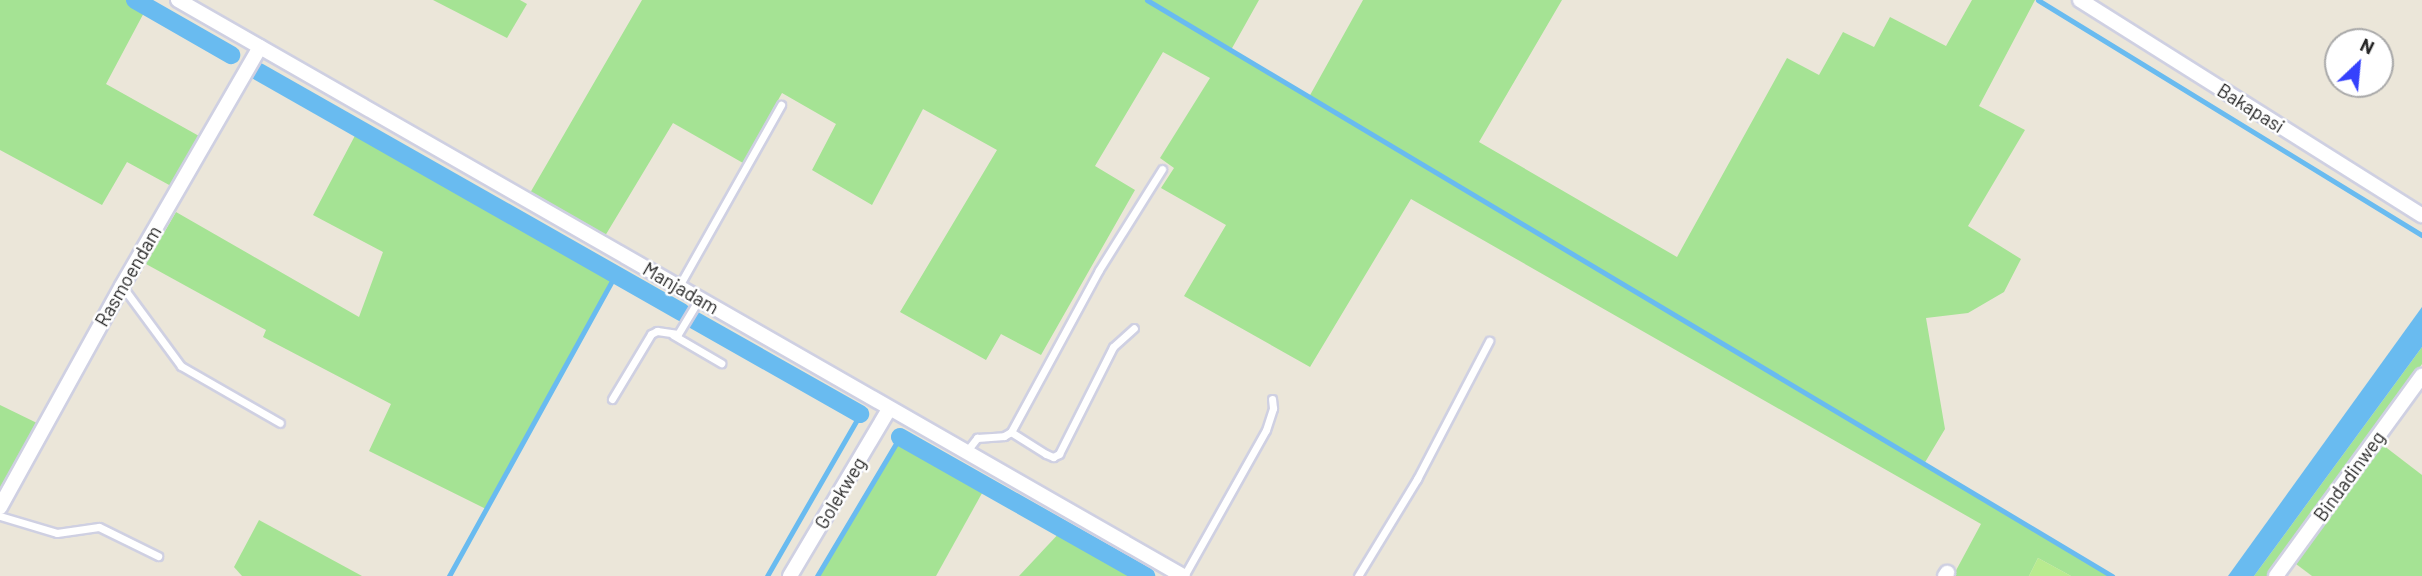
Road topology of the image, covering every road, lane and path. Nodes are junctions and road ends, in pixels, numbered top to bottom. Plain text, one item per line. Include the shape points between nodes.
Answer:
1 (178, 0) edge
2 (2080, 0) edge
3 (261, 47) junction
4 (781, 106) dead end
5 (1162, 169) dead end
6 (2422, 215) edge
7 (122, 286) junction
8 (679, 286) junction
9 (700, 298) junction
10 (1134, 328) dead end
11 (673, 335) junction
12 (1489, 341) dead end
13 (720, 363) dead end
14 (2422, 376) edge
15 (1272, 399) dead end
16 (612, 400) dead end
17 (889, 409) junction
18 (280, 422) dead end
19 (1011, 432) junction
20 (966, 452) junction
21 (0, 507) edge
22 (0, 516) edge
23 (158, 556) dead end
24 (790, 576) edge
25 (1183, 576) edge
26 (1358, 576) edge
27 (2276, 576) edge

1 - 3 street, Manjadam
2 - 6 street, Bakapasi
3 - 7 street, Rasmoendam
3 - 8 street, Manjadam
4 - 8 lane
5 - 19 lane via 1099,270
7 - 18 lane via 181,366
7 - 21 street, Rasmoendam
8 - 9 street, Manjadam
9 - 11 lane
9 - 17 street, Manjadam
10 - 19 lane via 1112,347 1059,454 1046,454
11 - 13 lane
11 - 16 lane via 651,334
12 - 26 lane
14 - 27 street, Bindadinweg
15 - 25 lane via 1266,430
17 - 20 street, Manjadam
17 - 24 street, Golekweg
19 - 20 lane via 977,438
20 - 25 street, Manjadam
22 - 23 lane via 57,533 99,527

